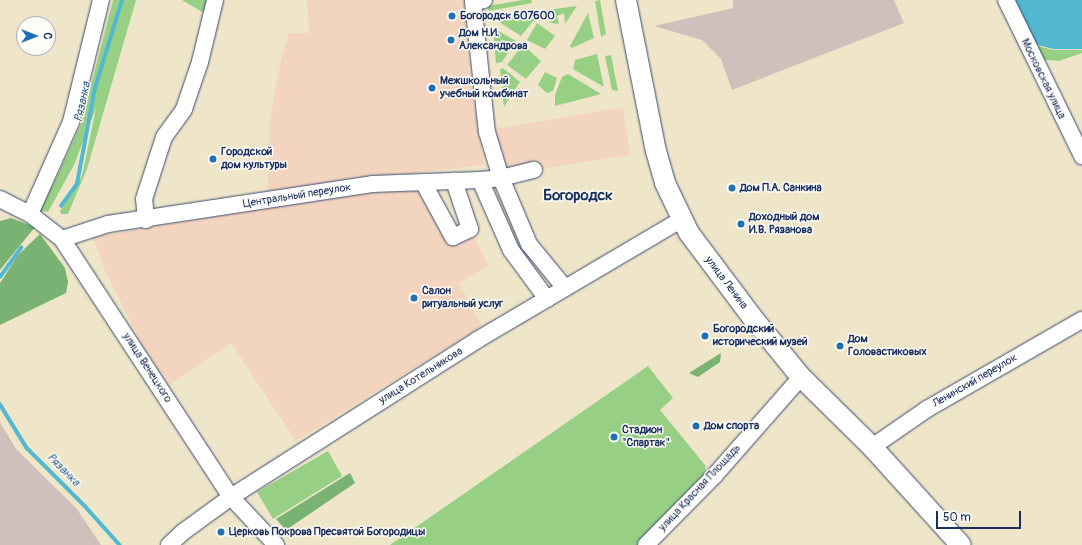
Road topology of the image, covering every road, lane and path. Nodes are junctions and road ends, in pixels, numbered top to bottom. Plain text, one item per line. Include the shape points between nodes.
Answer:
1 (101, 0) edge
2 (215, 0) edge
3 (484, 0) edge
4 (626, 0) edge
5 (1006, 0) edge
6 (1082, 156) edge
7 (534, 170) dead end
8 (501, 178) junction
9 (480, 180) junction
10 (454, 181) junction
11 (422, 182) junction
12 (0, 199) edge
13 (30, 214) junction
14 (146, 220) junction
15 (681, 220) junction
16 (62, 239) junction
17 (565, 288) junction
18 (547, 299) junction
19 (1082, 320) edge
20 (802, 376) junction
21 (872, 447) junction
22 (231, 497) junction
23 (169, 545) edge
24 (276, 545) edge
25 (646, 545) edge
26 (961, 545) edge

1 - 13 street via 71,122
2 - 14 street via 200,62 184,109 164,137 144,199
3 - 8 street via 473,2 487,132
4 - 15 main road, улица Ленина via 656,151 665,183
5 - 6 street, Московская улица
7 - 8 street, Центральный переулок
8 - 9 street, Центральный переулок
8 - 17 street via 529,244
9 - 10 street, Центральный переулок
9 - 18 street via 511,250
10 - 11 street, Центральный переулок
10 - 11 street via 470,229 453,237
11 - 14 street, Центральный переулок via 372,184
12 - 13 street, улица Венецкого
13 - 16 street, улица Венецкого
14 - 16 street, Центральный переулок via 108,224
15 - 17 street, улица Котельникова
15 - 20 main road, улица Ленина via 752,317
16 - 22 street, улица Венецкого
17 - 18 street, улица Котельникова
18 - 22 street, улица Котельникова
19 - 21 street, Ленинский переулок via 927,409
20 - 21 main road, улица Ленина
20 - 25 street, улица Красная Площадь via 715,475
21 - 26 main road, улица Ленина
22 - 23 street, улица Котельникова
22 - 24 street, улица Венецкого

